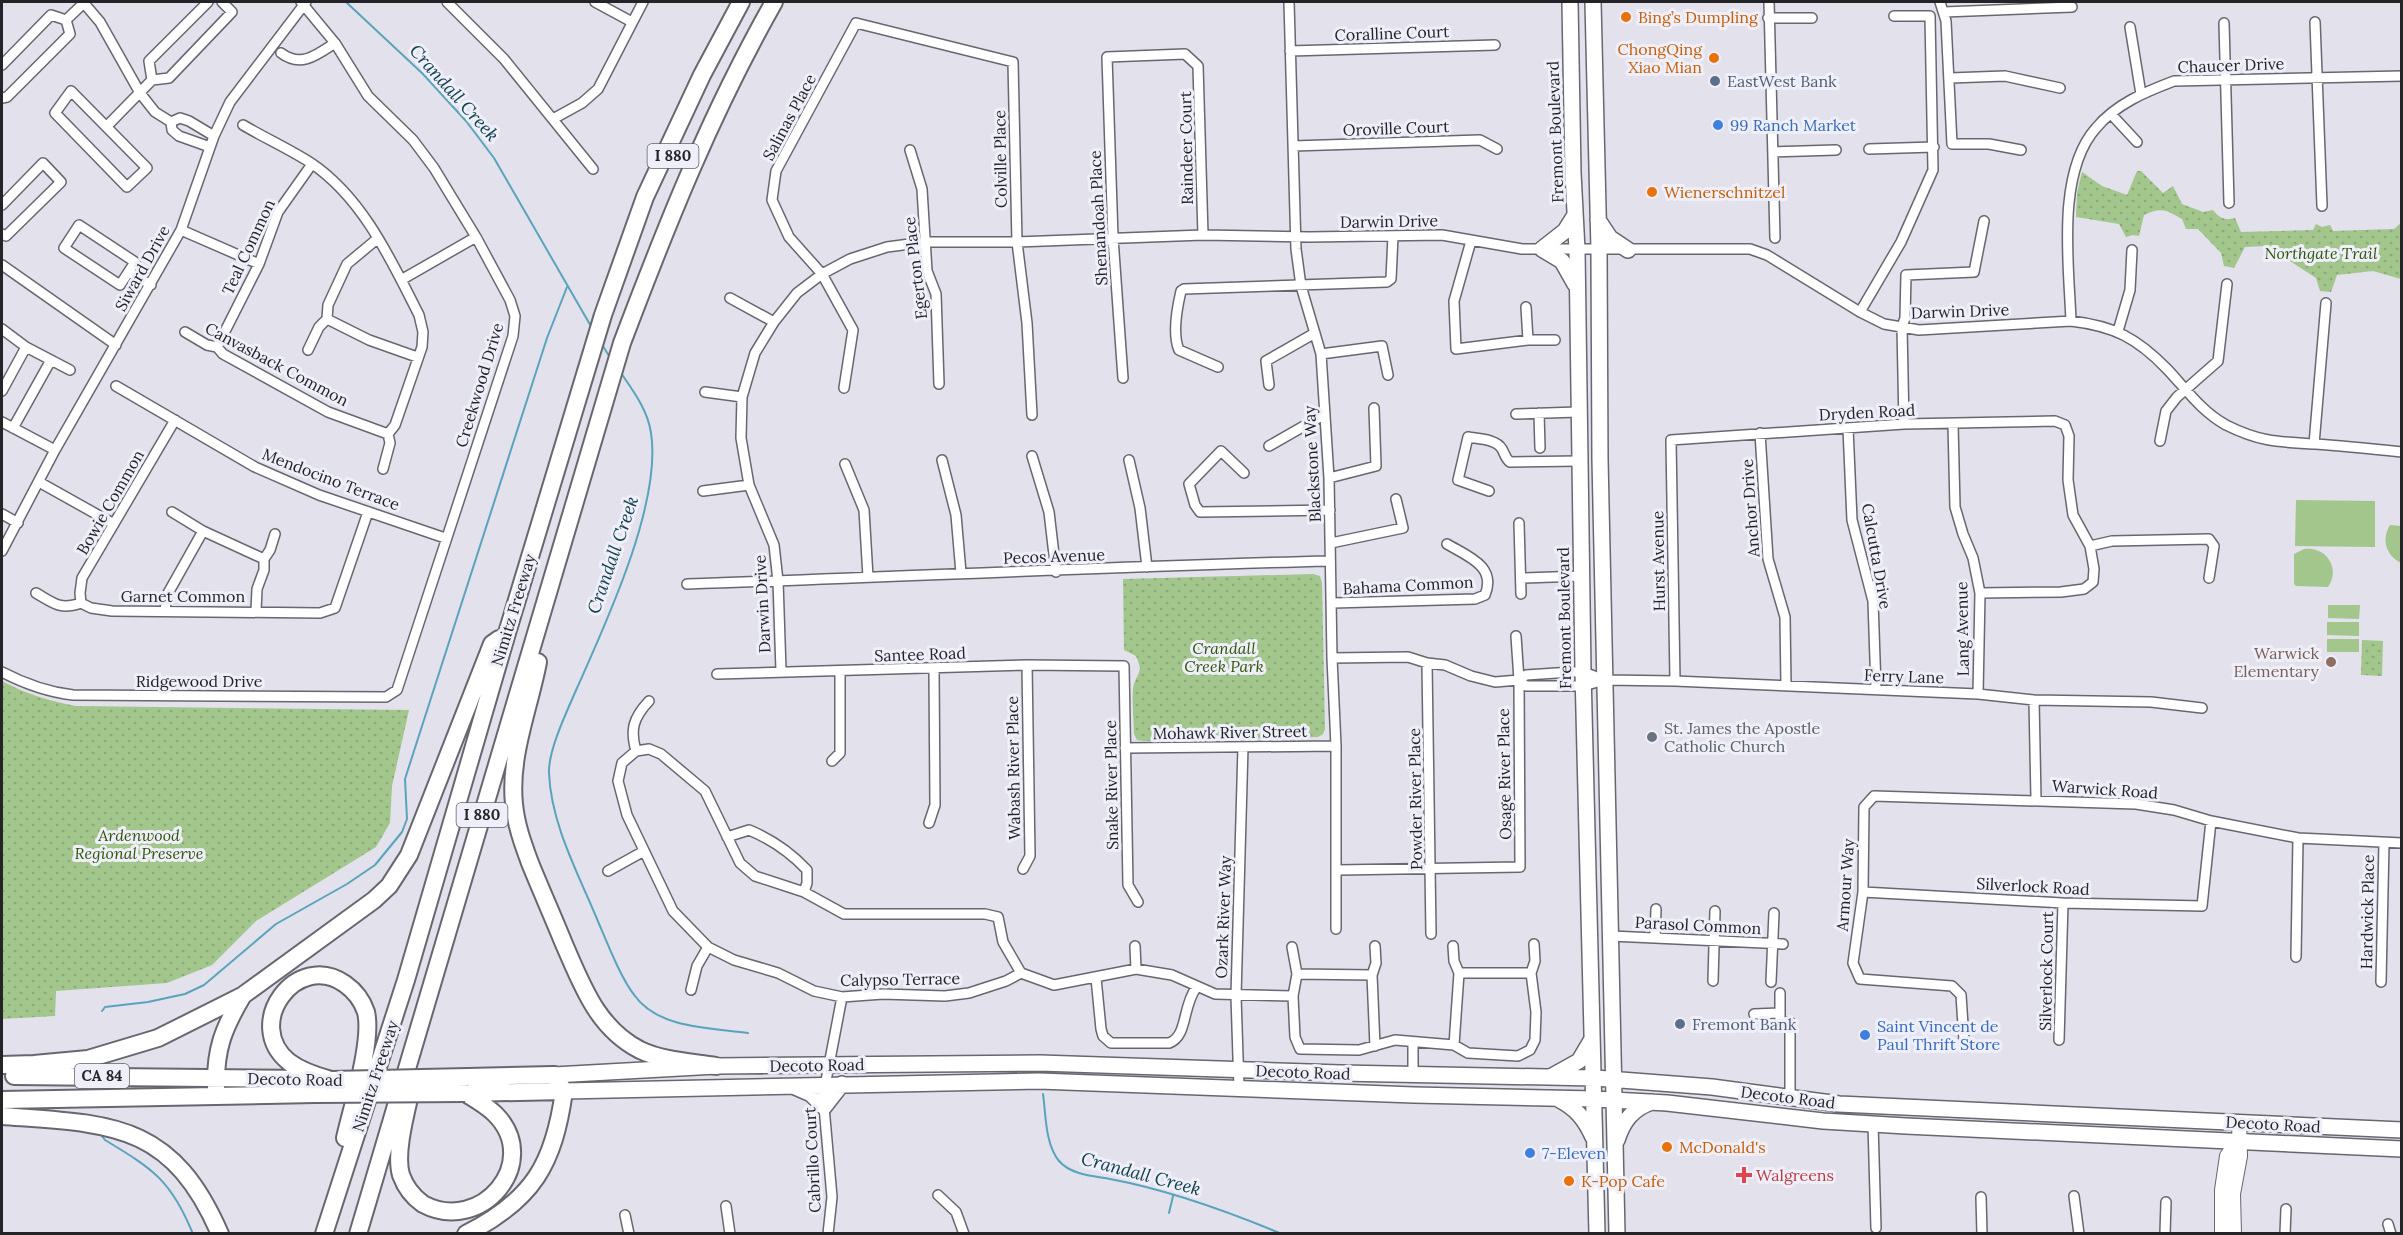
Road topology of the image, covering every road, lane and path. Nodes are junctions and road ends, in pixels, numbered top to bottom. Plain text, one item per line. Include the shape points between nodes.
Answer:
1 (84, 2) edge
2 (208, 2) edge
3 (222, 2) edge
4 (303, 2) edge
5 (447, 2) edge
6 (595, 2) edge
7 (643, 2) edge
8 (741, 2) edge
9 (751, 2) edge
10 (774, 2) edge
11 (1289, 2) edge
12 (1769, 2) edge
13 (1940, 2) edge
14 (1594, 3) edge
15 (1568, 6) edge
16 (2072, 7) dead end
17 (1944, 12) junction
18 (1894, 16) dead end
19 (1768, 18) junction
20 (1812, 18) dead end
21 (66, 20) junction
22 (632, 22) junction
23 (2315, 22) dead end
24 (856, 23) joint
25 (2224, 23) dead end
26 (2130, 27) dead end
27 (335, 43) junction
28 (1495, 45) dead end
29 (1290, 51) junction
30 (281, 53) dead end
31 (1107, 57) joint
32 (2, 64) edge
33 (2402, 76) edge
34 (2317, 77) junction
35 (1950, 78) junction
36 (2225, 79) junction
37 (152, 80) junction
38 (2060, 88) dead end
39 (140, 93) junction
40 (2141, 94) junction
41 (2, 98) edge
42 (2110, 114) junction
43 (553, 119) junction
44 (171, 122) junction
45 (243, 125) dead end
46 (107, 126) junction
47 (214, 136) junction
48 (2137, 142) dead end
49 (1293, 146) junction
50 (210, 147) junction
51 (1934, 147) junction
52 (1497, 149) dead end
53 (1869, 149) dead end
54 (910, 150) dead end
55 (1836, 150) dead end
56 (2021, 150) dead end
57 (1773, 152) junction
58 (312, 164) junction
59 (593, 170) dead end
60 (2229, 203) dead end
61 (2, 205) edge
62 (2322, 206) dead end
63 (1575, 215) junction
64 (1598, 220) junction
65 (1984, 220) dead end
66 (181, 230) junction
67 (2, 234) edge
68 (1203, 235) junction
69 (1296, 236) junction
70 (1393, 236) junction
71 (476, 237) junction
72 (1113, 238) junction
73 (1775, 238) dead end
74 (377, 239) junction
75 (1471, 241) junction
76 (925, 242) junction
77 (1017, 242) junction
78 (1542, 249) junction
79 (1577, 250) junction
80 (1599, 250) junction
81 (1629, 250) junction
82 (2132, 250) dead end
83 (259, 264) junction
84 (2, 265) edge
85 (129, 272) junction
86 (822, 274) junction
87 (401, 280) junction
88 (2227, 284) dead end
89 (151, 285) junction
90 (1301, 286) junction
91 (1578, 290) junction
92 (730, 298) dead end
93 (2326, 303) dead end
94 (1526, 307) dead end
95 (1860, 312) junction
96 (606, 316) junction
97 (327, 319) junction
98 (2071, 321) junction
99 (774, 322) junction
100 (1902, 327) junction
101 (2, 329) edge
102 (2118, 331) junction
103 (185, 332) dead end
104 (1315, 333) junction
105 (1528, 340) junction
106 (1555, 340) dead end
107 (116, 345) junction
108 (217, 346) junction
109 (26, 347) junction
110 (308, 350) dead end
111 (1321, 354) junction
112 (417, 357) junction
113 (51, 360) junction
114 (1218, 366) dead end
115 (70, 370) dead end
116 (588, 371) junction
117 (1388, 375) dead end
118 (1123, 378) dead end
119 (939, 384) dead end
120 (116, 386) dead end
121 (1269, 386) dead end
122 (844, 387) dead end
123 (2185, 390) junction
124 (2, 391) edge
125 (705, 392) dead end
126 (742, 397) junction
127 (1374, 408) dead end
128 (1578, 412) junction
129 (1539, 413) junction
130 (1325, 414) junction
131 (1516, 414) dead end
132 (1032, 415) dead end
133 (175, 420) junction
134 (2, 422) edge
135 (1904, 424) junction
136 (1953, 424) junction
137 (13, 428) junction
138 (1848, 428) junction
139 (1760, 433) junction
140 (388, 434) junction
141 (1671, 440) joint
142 (2160, 441) dead end
143 (2314, 444) junction
144 (1269, 446) dead end
145 (1540, 448) dead end
146 (55, 450) junction
147 (2402, 452) edge
148 (1032, 456) dead end
149 (942, 460) dead end
150 (1129, 460) dead end
151 (1579, 461) junction
152 (845, 464) dead end
153 (383, 469) dead end
154 (1244, 473) dead end
155 (1329, 478) junction
156 (39, 482) junction
157 (749, 485) junction
158 (1489, 490) dead end
159 (703, 491) dead end
160 (1396, 499) dead end
161 (1330, 510) junction
162 (172, 512) dead end
163 (368, 512) junction
164 (2, 514) edge
165 (18, 523) junction
166 (1519, 523) dead end
167 (114, 524) junction
168 (203, 531) junction
169 (275, 534) dead end
170 (445, 538) junction
171 (1331, 543) junction
172 (1447, 544) dead end
173 (2090, 546) junction
174 (2, 550) edge
175 (264, 559) junction
176 (1330, 561) junction
177 (1147, 567) junction
178 (1056, 572) junction
179 (961, 573) junction
180 (1582, 576) junction
181 (868, 577) junction
182 (1521, 578) junction
183 (2210, 578) dead end
184 (778, 581) junction
185 (552, 584) junction
186 (687, 585) dead end
187 (36, 593) dead end
188 (1980, 593) junction
189 (1521, 594) dead end
190 (81, 603) junction
191 (1333, 603) junction
192 (165, 610) junction
193 (256, 611) junction
194 (507, 633) junction
195 (1516, 636) dead end
196 (1332, 658) junction
197 (1428, 663) junction
198 (1027, 665) junction
199 (1124, 666) joint
200 (934, 669) junction
201 (781, 671) junction
202 (2, 672) edge
203 (840, 672) junction
204 (717, 674) dead end
205 (1583, 679) junction
206 (1518, 680) junction
207 (1605, 680) junction
208 (1676, 681) junction
209 (1786, 686) junction
210 (1876, 689) junction
211 (397, 690) joint
212 (1978, 694) junction
213 (2034, 700) junction
214 (649, 701) dead end
215 (2202, 708) dead end
216 (479, 724) junction
217 (1336, 746) junction
218 (1243, 747) junction
219 (1125, 748) junction
220 (636, 752) junction
221 (832, 761) dead end
222 (1874, 796) joint
223 (2036, 799) junction
224 (2211, 821) junction
225 (928, 823) dead end
226 (728, 837) junction
227 (2298, 838) junction
228 (2384, 843) junction
229 (2402, 843) edge
230 (644, 851) junction
231 (1023, 869) dead end
232 (1338, 870) junction
233 (1431, 870) junction
234 (608, 871) dead end
235 (804, 892) junction
236 (1863, 892) junction
237 (1138, 902) dead end
238 (2063, 903) junction
239 (1656, 909) dead end
240 (1715, 911) dead end
241 (1774, 913) dead end
242 (1336, 929) dead end
243 (1431, 934) dead end
244 (1611, 936) junction
245 (1655, 938) junction
246 (1714, 941) junction
247 (1534, 944) dead end
248 (1778, 944) junction
249 (1454, 945) dead end
250 (1135, 946) dead end
251 (1375, 946) dead end
252 (708, 947) junction
253 (1292, 947) dead end
254 (2296, 957) dead end
255 (1136, 969) junction
256 (1021, 973) junction
257 (1459, 973) junction
258 (1531, 973) junction
259 (1297, 974) junction
260 (1372, 975) junction
261 (1096, 978) junction
262 (1713, 981) dead end
263 (1771, 982) dead end
264 (2381, 982) dead end
265 (1196, 987) junction
266 (430, 988) junction
267 (691, 990) dead end
268 (1780, 993) dead end
269 (242, 996) junction
270 (1236, 996) junction
271 (1293, 996) junction
272 (842, 997) junction
273 (1780, 1013) junction
274 (1754, 1014) dead end
275 (1593, 1036) junction
276 (1964, 1040) dead end
277 (2059, 1040) dead end
278 (1413, 1042) junction
279 (1454, 1045) junction
280 (1375, 1046) junction
281 (2, 1065) edge
282 (716, 1066) junction
283 (828, 1066) junction
284 (1239, 1070) junction
285 (554, 1075) junction
286 (1413, 1075) junction
287 (2, 1076) edge
288 (209, 1077) junction
289 (1550, 1078) junction
290 (1594, 1078) junction
291 (331, 1080) junction
292 (1614, 1080) junction
293 (842, 1084) junction
294 (467, 1085) junction
295 (825, 1085) junction
296 (792, 1086) junction
297 (1239, 1088) junction
298 (564, 1091) junction
299 (210, 1095) junction
300 (1554, 1098) junction
301 (1790, 1098) junction
302 (1595, 1099) junction
303 (1614, 1099) junction
304 (2, 1100) edge
305 (1653, 1102) junction
306 (824, 1107) junction
307 (2, 1116) edge
308 (2239, 1122) junction
309 (1873, 1124) junction
310 (2402, 1130) edge
311 (2238, 1141) junction
312 (1595, 1143) junction
313 (1615, 1145) junction
314 (2402, 1149) edge
315 (938, 1195) dead end
316 (2074, 1196) dead end
317 (1981, 1197) dead end
318 (2166, 1202) dead end
319 (726, 1206) dead end
320 (2286, 1209) dead end
321 (625, 1215) dead end
322 (1876, 1228) dead end
323 (220, 1233) edge
324 (324, 1233) edge
325 (358, 1233) edge
326 (466, 1233) edge
327 (628, 1233) edge
328 (730, 1233) edge
329 (828, 1233) edge
330 (963, 1233) edge
331 (1597, 1233) edge
332 (1617, 1233) edge
333 (1982, 1233) edge
334 (2079, 1233) edge
335 (2165, 1233) edge
336 (2222, 1233) edge
337 (2234, 1233) edge
338 (2285, 1233) edge

1 - 21 street
1 - 39 street via 100,22
2 - 37 street via 149,61
3 - 37 street via 232,12 169,78
4 - 27 street, Creekwood Drive
4 - 47 street, Siward Drive via 230,102
5 - 43 street via 504,59
6 - 22 street
7 - 22 street
8 - 96 highway, Nimitz Freeway / I 880 via 645,197
9 - 96 highway, I 880 via 680,141
10 - 185 highway, Nimitz Freeway / I 880 via 728,87 673,209 622,343
11 - 29 street, Blackstone Way
12 - 19 street
13 - 17 street
14 - 64 main road
15 - 63 main road, Fremont Boulevard
16 - 17 street
17 - 35 street
18 - 51 street via 1930,16
19 - 20 street
19 - 57 street
21 - 32 street via 51,15
21 - 41 street via 70,34 7,98
22 - 43 street via 598,89
23 - 34 street
24 - 77 street, Colville Place via 1012,62
24 - 86 street, Salinas Place via 776,171 772,201 789,237
25 - 36 street
26 - 40 street
27 - 30 street via 308,59 297,61
27 - 71 street, Creekwood Drive via 368,96 434,168
28 - 29 street, Coralline Court
29 - 49 street, Blackstone Way
31 - 68 street, Raindeer Court via 1185,54 1195,61 1199,71
31 - 72 street, Shenandoah Place
33 - 34 street, Chaucer Drive
34 - 36 street, Chaucer Drive
34 - 62 street
35 - 38 street via 2005,76
35 - 56 street via 1952,144 1989,144
36 - 40 street, Chaucer Drive via 2174,81
36 - 60 street
37 - 39 street
39 - 44 street via 155,112
39 - 46 street
40 - 42 street, Chaucer Drive
42 - 48 street
42 - 98 street, Chaucer Drive via 2082,150 2071,181
43 - 59 street
44 - 47 street via 180,118
44 - 50 street via 172,130 179,136
45 - 58 street
46 - 46 street via 147,168 127,187 55,112 71,91
47 - 50 street, Siward Drive
49 - 52 street, Oroville Court via 1480,140
49 - 69 street, Blackstone Way
50 - 66 street, Siward Drive
51 - 53 street
51 - 95 street via 1933,170 1917,207
54 - 76 street, Egerton Place via 922,189
55 - 57 street
57 - 73 street
58 - 74 street via 366,218
58 - 83 street, Teal Common via 278,212
61 - 67 street via 43,163 61,182 6,236
63 - 78 main road via 1564,231
63 - 79 main road, Fremont Boulevard
64 - 80 main road
64 - 81 main road via 1608,236
65 - 100 street via 1974,272 1906,275
66 - 83 street
66 - 89 street, Siward Drive
68 - 69 street, Darwin Drive
68 - 72 street, Darwin Drive
69 - 70 street, Darwin Drive
69 - 90 street, Blackstone Way
70 - 75 street, Darwin Drive via 1442,234
70 - 90 street via 1389,281
71 - 87 street
71 - 170 street, Creekwood Drive via 510,300 515,316 513,336
72 - 77 street, Darwin Drive
72 - 118 street, Shenandoah Place
74 - 87 street
74 - 97 street via 347,264 328,305
75 - 78 street, Darwin Drive
75 - 105 street via 1454,301 1456,349
76 - 77 street, Darwin Drive
76 - 86 street, Darwin Drive via 887,247 850,259
76 - 119 street, Egerton Place via 927,271 936,294
77 - 132 street, Colville Place via 1028,323
78 - 79 street, Darwin Drive
78 - 91 main road via 1562,261
79 - 80 street, Darwin Drive
79 - 91 main road, Fremont Boulevard
80 - 81 street, Darwin Drive
80 - 207 main road
81 - 95 street, Darwin Drive via 1750,249 1767,255
82 - 102 street via 2130,290
83 - 108 street, Teal Common
84 - 107 street
85 - 85 street via 120,285 64,248 79,225 135,262
85 - 89 street
86 - 99 street, Darwin Drive via 797,293
86 - 122 street, Salinas Place via 853,330
87 - 112 street via 423,332
88 - 123 street via 2218,361
89 - 107 street, Siward Drive
90 - 104 street, Blackstone Way
90 - 114 street via 1181,291 1176,344 1179,350
91 - 128 main road, Fremont Boulevard
92 - 99 street
93 - 143 street
94 - 105 street
95 - 100 street, Darwin Drive via 1884,324
96 - 116 highway, Nimitz Freeway / I 880
97 - 110 street
97 - 112 street via 369,340
98 - 100 street, Darwin Drive via 1919,330
98 - 102 street, Darwin Drive
99 - 126 street, Darwin Drive via 755,353
100 - 135 street
101 - 109 street
102 - 123 street, Darwin Drive via 2142,346
103 - 108 street, Canvasback Common via 207,345
104 - 111 street, Blackstone Way
104 - 121 street via 1266,361
105 - 106 street
107 - 146 street, Siward Drive
108 - 140 street, Canvasback Common via 223,354 328,411
109 - 113 street
109 - 124 street
111 - 117 street via 1382,346
111 - 130 street, Blackstone Way
112 - 140 street via 395,425
113 - 115 street
113 - 137 street
116 - 194 highway, Nimitz Freeway / I 880
116 - 216 highway, I 880 via 491,711
120 - 133 street, Mendocino Terrace
123 - 142 street via 2166,411
123 - 143 street, Darwin Drive via 2206,412 2246,434 2271,442
125 - 126 street
126 - 157 street, Darwin Drive via 741,438
127 - 155 street via 1376,466
128 - 129 street
128 - 151 main road, Fremont Boulevard
129 - 131 street
129 - 145 street
130 - 144 street
130 - 155 street, Blackstone Way
133 - 163 street, Mendocino Terrace via 255,467
133 - 167 street, Bowie Common
134 - 137 street
135 - 136 street, Dryden Road
135 - 138 street, Dryden Road
136 - 173 street, Dryden Road via 2055,421 2065,425 2073,515
136 - 188 street, Lang Avenue via 1955,507 1973,558
137 - 146 street
138 - 139 street, Dryden Road
138 - 210 street, Calcutta Drive via 1852,520 1873,601
139 - 141 street, Dryden Road
139 - 209 street, Anchor Drive via 1768,559 1785,617
140 - 153 street via 390,443
141 - 208 street, Hurst Avenue
143 - 147 street, Darwin Drive
146 - 156 street, Siward Drive
148 - 178 street via 1049,512
149 - 179 street via 956,515
150 - 177 street
151 - 158 street via 1510,462 1495,442 1468,437 1458,480
151 - 180 main road, Fremont Boulevard
152 - 181 street via 864,510
154 - 161 street via 1221,451 1189,484 1200,512
155 - 161 street, Blackstone Way
156 - 165 street, Siward Drive
156 - 167 street
157 - 159 street
157 - 184 street, Darwin Drive via 774,545
160 - 171 street via 1403,528
161 - 171 street, Blackstone Way
162 - 168 street
163 - 170 street, Mendocino Terrace
163 - 193 street, Garnet Common via 335,608 320,613
164 - 165 street
165 - 174 street, Siward Drive
166 - 182 street
167 - 190 street, Bowie Common via 82,578
168 - 175 street
168 - 192 street via 167,595
169 - 175 street
170 - 211 street, Creekwood Drive
171 - 176 street, Blackstone Way
172 - 191 street, Bahama Common via 1484,567 1488,574 1485,595 1475,599
173 - 183 street via 2112,541 2209,540 2214,546
173 - 188 street via 2093,582 2084,589
175 - 193 street
176 - 177 street, Pecos Avenue
176 - 191 street, Blackstone Way
177 - 178 street, Pecos Avenue
178 - 179 street, Pecos Avenue
179 - 181 street, Pecos Avenue
180 - 182 street
180 - 205 main road, Fremont Boulevard
181 - 184 street, Pecos Avenue
182 - 189 street
184 - 186 street, Pecos Avenue
184 - 201 street, Darwin Drive
185 - 266 highway, Nimitz Freeway / I 880
185 - 282 highway via 515,766 514,805 522,843 585,994 598,1016 625,1041 657,1057
187 - 190 street, Garnet Common via 58,606
188 - 212 street, Lang Avenue
190 - 192 street, Garnet Common via 112,610
191 - 196 street, Blackstone Way
192 - 193 street, Garnet Common
194 - 216 highway, Nimitz Freeway / I 880
194 - 269 highway via 492,644 409,855 389,886 358,914
195 - 206 street, Osage River Place
196 - 197 street, Ferry Lane via 1408,657
196 - 217 street, Blackstone Way
197 - 206 street, Ferry Lane via 1495,682
197 - 233 street, Powder River Place
198 - 199 street, Santee Road
198 - 200 street, Santee Road
198 - 231 street, Wabash River Place via 1030,856
199 - 219 street, Snake River Place
200 - 203 street, Santee Road
200 - 225 street via 935,805
201 - 203 street, Santee Road
201 - 204 street, Santee Road
202 - 211 street, Ridgewood Drive via 41,689 73,694 386,697
203 - 221 street via 840,753
205 - 206 street, Ferry Lane via 1526,675
205 - 206 street, Ferry Lane via 1526,686
205 - 207 street, Ferry Lane
205 - 275 main road, Fremont Boulevard
206 - 233 street, Osage River Place via 1520,867
207 - 208 street, Ferry Lane
207 - 244 main road
208 - 209 street, Ferry Lane
209 - 210 street, Ferry Lane
210 - 212 street, Ferry Lane
212 - 213 street, Ferry Lane
213 - 215 street, Ferry Lane via 2151,702
213 - 223 street
214 - 220 street via 637,713 632,736
216 - 324 highway, Nimitz Freeway / I 880 via 405,980
217 - 218 street, Mohawk River Street
217 - 232 street, Blackstone Way
218 - 219 street, Mohawk River Street
218 - 270 street, Ozark River Way
219 - 237 street, Snake River Place via 1128,885
220 - 226 street via 649,749 661,754 705,791
220 - 230 street, Calypso Terrace via 622,763 618,781 627,815
222 - 223 street, Warwick Road
222 - 236 street, Armour Way via 1864,807
223 - 224 street, Warwick Road via 2136,804
224 - 227 street, Warwick Road
224 - 238 street, Silverlock Road via 2202,906
226 - 235 street via 740,863 755,876
226 - 235 street via 748,830 783,849 807,870
227 - 228 street, Warwick Road
227 - 254 street
228 - 229 street, Warwick Road
228 - 264 street, Hardwick Place
230 - 234 street
230 - 252 street, Calypso Terrace via 673,911
232 - 233 street
232 - 242 street, Blackstone Way
233 - 243 street, Powder River Place
235 - 256 street via 844,914 998,917 1003,942
236 - 238 street, Silverlock Road
236 - 276 street, Armour Way via 1853,963 1860,979 1952,986 1961,995
238 - 277 street, Silverlock Court
239 - 245 street
240 - 246 street
241 - 248 street
244 - 245 street, Parasol Common
244 - 292 main road
245 - 246 street, Parasol Common
246 - 248 street, Parasol Common
246 - 262 street
247 - 258 street
248 - 263 street
249 - 257 street
250 - 255 street
251 - 260 street
252 - 267 street via 697,966
252 - 272 street, Calypso Terrace via 814,991
253 - 259 street
255 - 261 street
255 - 265 street via 1172,975
256 - 261 street via 1054,985
256 - 272 street, Calypso Terrace via 969,993
257 - 258 street
257 - 279 street
258 - 279 street via 1536,1012 1535,1040 1530,1050 1518,1056 1468,1053
259 - 260 street
259 - 271 street
260 - 280 street
261 - 265 street via 1101,1029 1111,1043 1177,1040 1185,1008
265 - 270 street
266 - 294 highway via 400,1159 401,1175 409,1191 431,1209 462,1212 477,1208 502,1188 509,1174 511,1143 505,1128
266 - 325 highway, Nimitz Freeway / I 880
268 - 273 street
269 - 281 highway via 158,1038 88,1059
269 - 288 highway via 220,1038
270 - 271 street
270 - 284 street, Ozark River Way
271 - 280 street via 1295,1037 1300,1049 1359,1050
272 - 283 street, Cabrillo Court
273 - 274 street
273 - 301 street via 1780,1022 1790,1022
275 - 289 main road via 1579,1061
275 - 290 main road, Fremont Boulevard
278 - 279 street
278 - 280 street via 1395,1040
278 - 286 street
282 - 283 main road, Decoto Road
282 - 285 main road, Decoto Road
283 - 284 main road, Decoto Road via 1040,1063
283 - 295 street, Cabrillo Court
284 - 286 main road, Decoto Road
284 - 297 street, Ozark River Way
285 - 294 highway, Decoto Road / CA 84
285 - 298 highway
286 - 289 main road, Decoto Road
287 - 288 highway, CA 84
288 - 291 highway, Decoto Road / CA 84
288 - 299 highway
289 - 290 main road, Decoto Road
290 - 292 main road, Decoto Road
290 - 302 main road, Fremont Boulevard
291 - 294 highway, Decoto Road / CA 84, bridge
291 - 324 highway via 288,1061 272,1034 275,1003 296,982 311,977 325,976 352,988 366,1014 365,1046
292 - 301 main road, Decoto Road via 1712,1086
292 - 303 main road
293 - 295 main road, Decoto Road
293 - 297 main road, Decoto Road via 1040,1081
293 - 306 main road
294 - 298 highway, Decoto Road
294 - 299 highway, Decoto Road, bridge via 315,1094
295 - 296 main road, Decoto Road
295 - 306 street, Cabrillo Court
296 - 298 main road, Decoto Road
296 - 306 main road via 811,1094
297 - 300 main road, Decoto Road
298 - 326 highway via 556,1136 531,1185 492,1220
299 - 304 highway, Decoto Road
300 - 302 main road, Decoto Road
300 - 312 main road via 1580,1113
301 - 308 main road, Decoto Road
302 - 303 main road, Decoto Road
302 - 312 main road, Fremont Boulevard
303 - 305 main road, Decoto Road
303 - 313 main road
305 - 309 main road, Decoto Road
305 - 313 main road via 1626,1119
306 - 329 street, Cabrillo Court via 832,1197
307 - 323 highway via 90,1123 130,1133 150,1143 186,1173
308 - 310 main road, Decoto Road
308 - 311 street
309 - 311 main road, Decoto Road
309 - 322 street
311 - 314 main road, Decoto Road
311 - 336 street via 2227,1156
311 - 337 street
312 - 331 main road, Fremont Boulevard
313 - 332 main road
315 - 330 street via 956,1212
316 - 334 street
317 - 333 street
318 - 335 street
319 - 328 street
320 - 338 street
321 - 327 street

